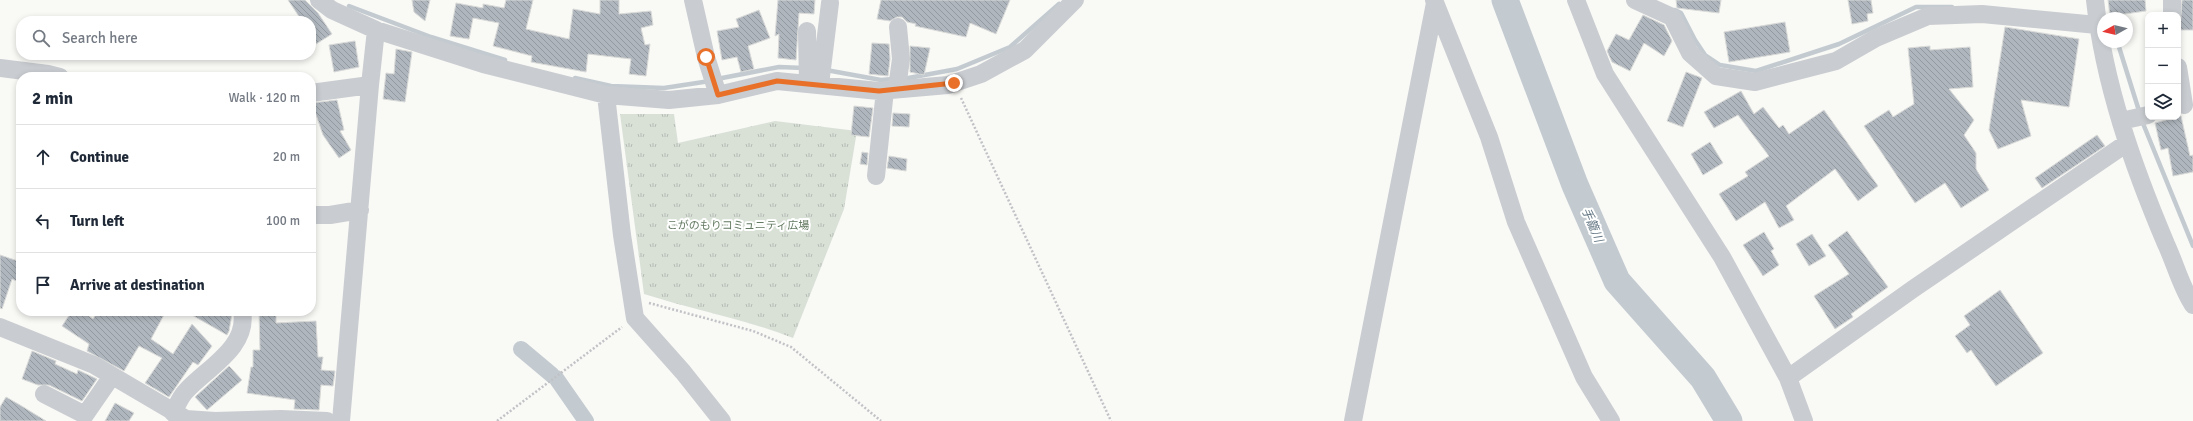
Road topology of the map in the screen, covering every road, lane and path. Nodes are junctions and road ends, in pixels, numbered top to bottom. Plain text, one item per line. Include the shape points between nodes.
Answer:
1 (693, 0) edge
2 (1075, 0) edge
3 (1576, 0) edge
4 (1635, 0) edge
5 (2095, 0) edge
6 (2172, 0) edge
7 (1435, 1) edge
8 (329, 3) edge
9 (830, 3) dead end
10 (2172, 12) edge
11 (2097, 25) joint
12 (898, 27) dead end
13 (376, 30) junction
14 (807, 31) dead end
15 (2103, 48) edge
16 (815, 59) junction
17 (0, 68) edge
18 (32, 72) edge
19 (814, 82) junction
20 (954, 83) junction
21 (2181, 84) edge
22 (370, 85) junction
23 (891, 89) junction
24 (316, 92) edge
25 (717, 92) junction
26 (606, 95) junction
27 (2185, 107) edge
28 (2144, 116) edge
29 (2121, 121) junction
30 (2127, 143) junction
31 (876, 176) dead end
32 (360, 210) junction
33 (316, 215) edge
34 (631, 298) junction
35 (2193, 305) edge
36 (243, 316) edge
37 (635, 318) junction
38 (0, 327) edge
39 (112, 376) junction
40 (1788, 378) junction
41 (44, 394) dead end
42 (87, 418) edge
43 (182, 418) edge
44 (281, 420) edge
45 (327, 421) edge
46 (341, 421) edge
47 (497, 421) edge
48 (722, 421) edge
49 (881, 421) edge
50 (1111, 421) edge
51 (1353, 421) edge
52 (1611, 421) edge
53 (1804, 421) edge

1 - 25 street
2 - 20 street via 1024,50 982,74
3 - 40 street via 1605,74 1722,257
4 - 11 street via 1672,17 1690,53 1716,76 1755,82 1836,61 1876,38 1928,16 1982,14
5 - 11 street
6 - 10 street
7 - 51 street
7 - 52 street via 1489,137 1516,222 1584,377
8 - 13 street
9 - 16 street
12 - 23 street via 901,59
13 - 22 street
13 - 26 street via 483,64
14 - 16 street
15 - 29 street
16 - 19 street
17 - 18 street
19 - 23 street
19 - 25 street via 777,81
20 - 23 street
20 - 50 path
21 - 27 street
22 - 24 street
22 - 32 street
23 - 31 street
25 - 26 street via 669,100
26 - 34 street
28 - 29 street
29 - 30 street
30 - 35 street
30 - 40 street
32 - 33 street
32 - 46 street
34 - 37 street
34 - 49 path via 753,331 791,347
36 - 43 street via 244,324 237,343 184,393
37 - 47 path
37 - 48 street
38 - 39 street via 94,365
39 - 42 street
39 - 43 street
40 - 53 street
41 - 42 street
43 - 44 street via 215,421
44 - 45 street

